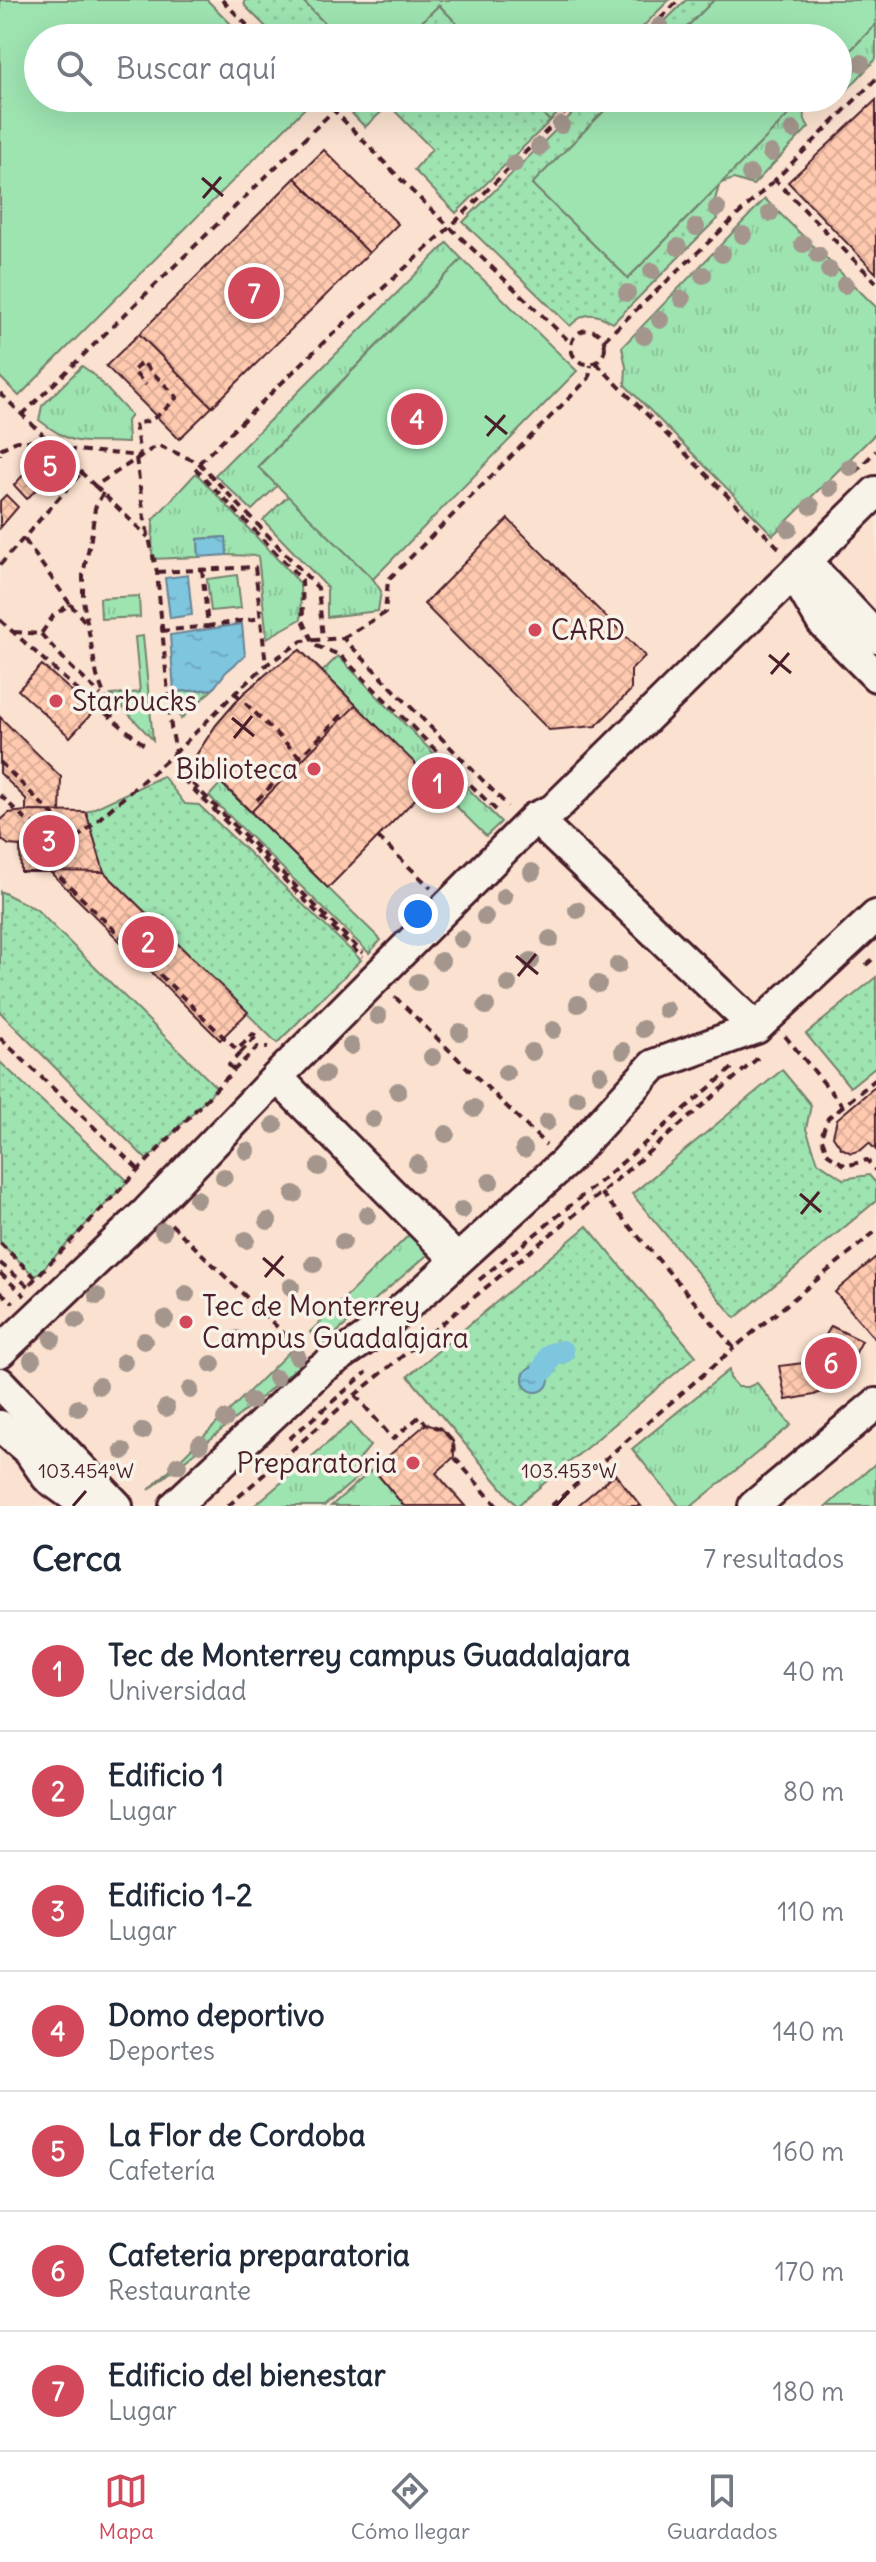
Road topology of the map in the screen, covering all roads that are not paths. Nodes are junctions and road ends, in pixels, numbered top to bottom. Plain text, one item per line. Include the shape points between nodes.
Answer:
1 (876, 492) edge
2 (800, 568) junction
3 (876, 637) edge
4 (876, 676) edge
5 (520, 818) junction
6 (876, 916) edge
7 (715, 1003) dead end
8 (767, 1039) junction
9 (277, 1077) junction
10 (457, 1260) junction
11 (0, 1352) edge
12 (0, 1383) edge
13 (876, 1404) edge
14 (0, 1426) edge
15 (87, 1506) edge
16 (117, 1506) edge
17 (175, 1506) edge
18 (754, 1506) edge

1 - 2 lane
2 - 3 lane
2 - 4 lane via 822,622
2 - 5 lane via 553,810
5 - 7 lane
5 - 8 lane
5 - 9 lane via 372,968
6 - 8 lane
8 - 10 lane via 654,1065 565,1162
9 - 10 lane
9 - 11 lane via 153,1206
10 - 17 lane via 375,1332 321,1369
12 - 16 lane
13 - 18 lane
14 - 15 lane via 29,1451 47,1477

